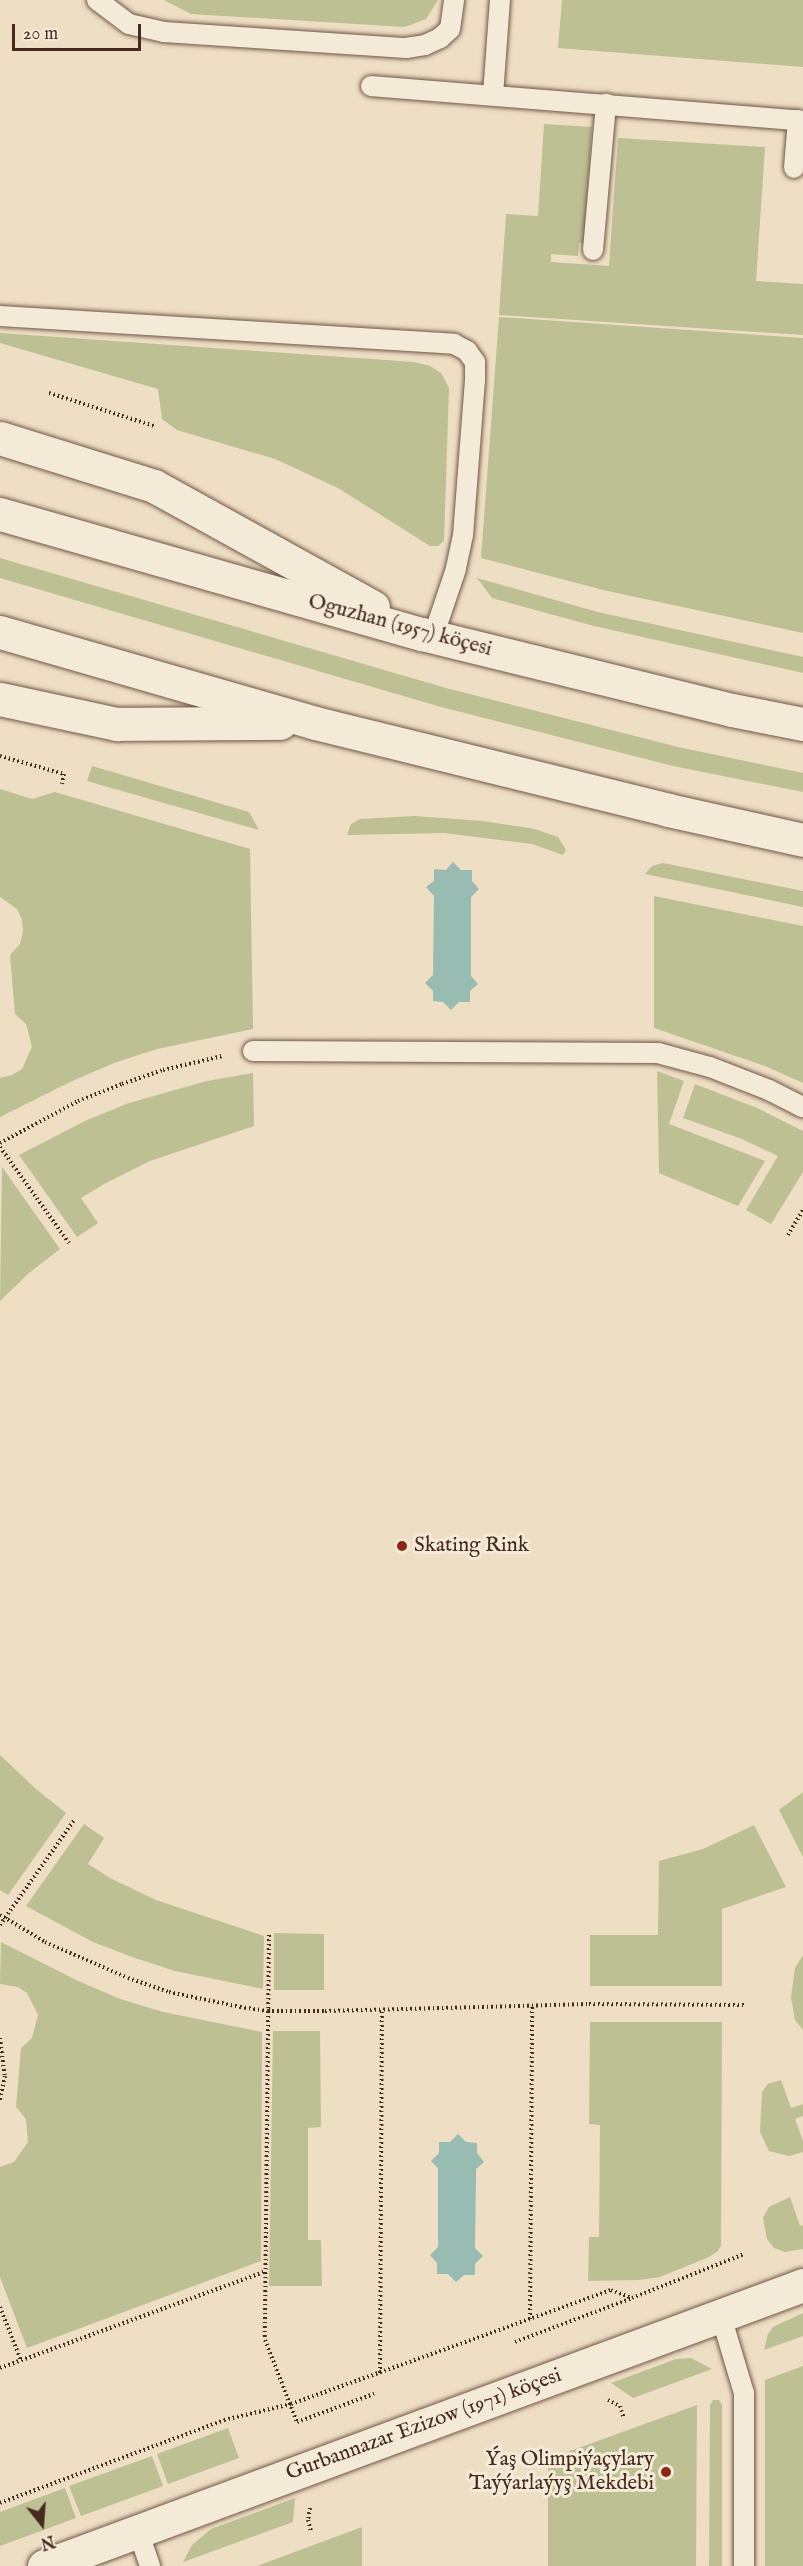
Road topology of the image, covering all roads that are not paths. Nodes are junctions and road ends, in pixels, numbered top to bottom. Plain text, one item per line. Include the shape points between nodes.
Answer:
1 (97, 0) edge
2 (454, 0) edge
3 (500, 0) edge
4 (371, 86) dead end
5 (492, 96) junction
6 (606, 104) junction
7 (794, 168) dead end
8 (593, 250) dead end
9 (0, 316) edge
10 (0, 438) edge
11 (0, 514) edge
12 (0, 632) edge
13 (427, 635) junction
14 (0, 699) edge
15 (315, 723) junction
16 (803, 724) edge
17 (803, 840) edge
18 (253, 1051) road end
19 (803, 1107) edge
20 (803, 2285) edge
21 (721, 2316) junction
22 (138, 2531) junction
23 (44, 2566) edge
24 (150, 2566) edge
25 (744, 2566) edge

1 - 2 lane via 129,24 164,32 406,48 425,45 450,29
3 - 5 lane
4 - 5 lane
5 - 6 lane
6 - 7 lane via 798,120
6 - 8 lane
9 - 13 lane via 454,344 467,351 475,362 475,380 464,535 456,569
10 - 13 main road via 154,486
11 - 13 main road, Oguzhan (1957) köçesi
12 - 15 main road
13 - 16 main road, Oguzhan (1957) köçesi via 720,708
14 - 15 main road via 117,724
15 - 17 main road
18 - 19 lane via 658,1053 720,1071
20 - 21 main road, Gurbannazar Ezizow (1971) köçesi
21 - 22 main road, Gurbannazar Ezizow (1971) köçesi
21 - 25 lane via 744,2393
22 - 23 main road, Gurbannazar Ezizow (1971) köçesi
22 - 24 lane

